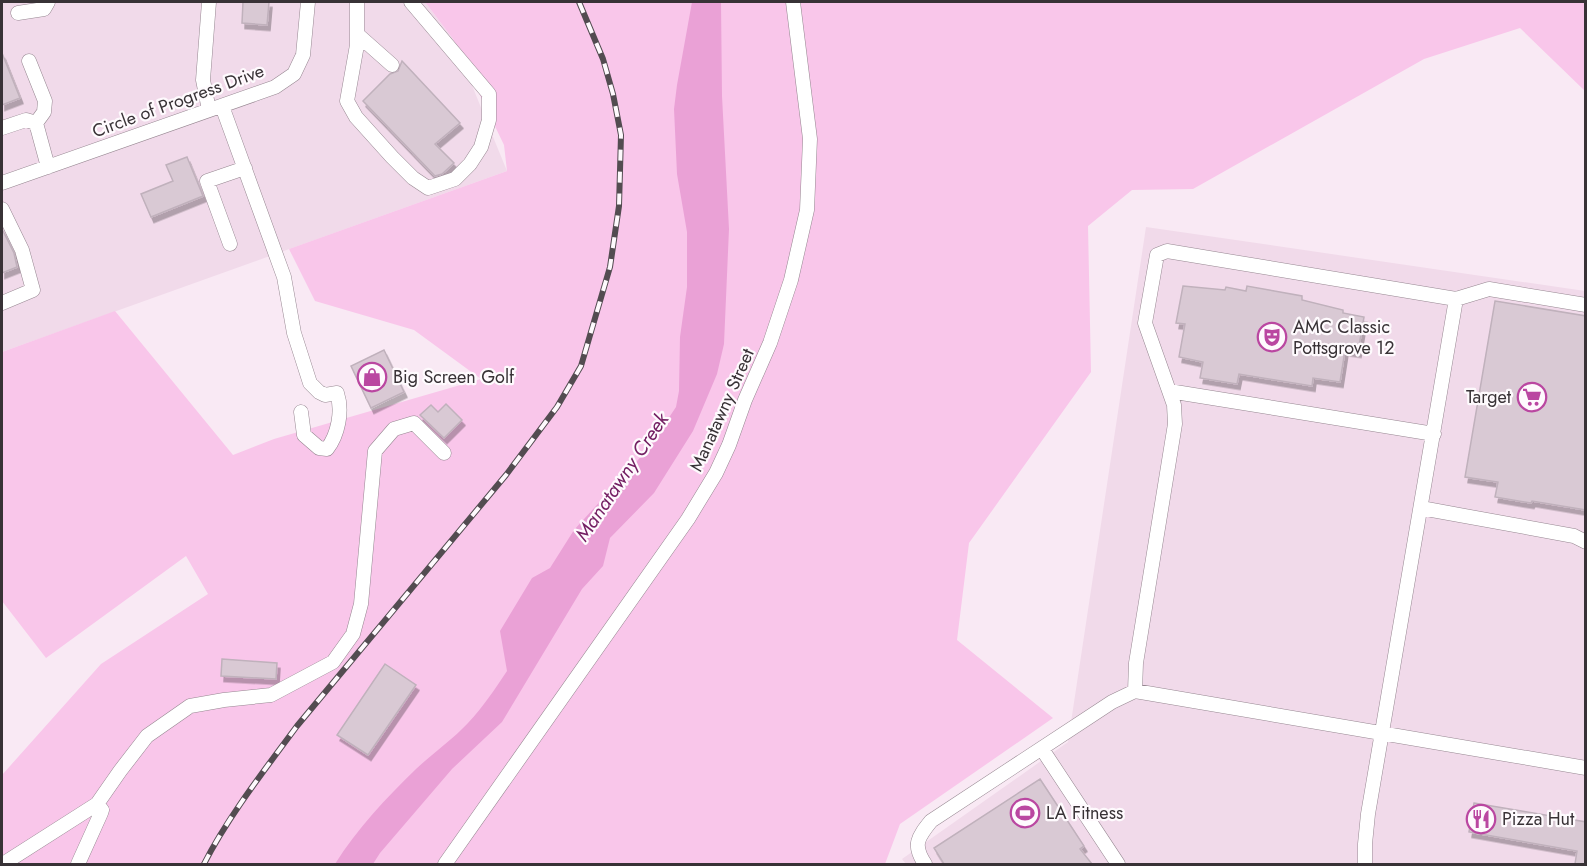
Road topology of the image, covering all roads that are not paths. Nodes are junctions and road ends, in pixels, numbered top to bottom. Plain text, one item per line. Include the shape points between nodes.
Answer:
1 (48, 2) edge
2 (209, 2) edge
3 (308, 2) edge
4 (357, 2) edge
5 (411, 2) edge
6 (793, 2) edge
7 (18, 14) dead end
8 (357, 34) junction
9 (29, 61) dead end
10 (392, 65) dead end
11 (222, 106) junction
12 (209, 110) junction
13 (36, 123) junction
14 (2, 128) edge
15 (48, 167) junction
16 (245, 168) junction
17 (2, 183) edge
18 (2, 208) edge
19 (230, 244) dead end
20 (1456, 299) junction
21 (2, 303) edge
22 (1586, 305) edge
23 (1169, 391) junction
24 (301, 412) dead end
25 (1434, 434) junction
26 (444, 453) dead end
27 (1421, 508) junction
28 (1586, 542) edge
29 (1135, 690) junction
30 (1383, 733) junction
31 (1042, 749) junction
32 (1586, 768) edge
33 (97, 804) junction
34 (3, 864) edge
35 (78, 864) edge
36 (445, 864) edge
37 (925, 864) edge
38 (1118, 864) edge
39 (1365, 864) edge

1 - 7 street via 44,9
2 - 12 street via 203,80
3 - 11 street, Circle of Progress Drive via 303,56 294,74 275,87
4 - 8 street
5 - 8 street via 489,94 489,120 481,147 454,179 428,188 413,178 356,117 347,101
6 - 36 street, Manatawny Street via 810,139 807,210 791,280 770,344 720,463 688,519
8 - 10 street
9 - 13 street via 45,102 44,112
11 - 12 street, Circle of Progress Drive
11 - 16 street
12 - 15 street, Circle of Progress Drive
13 - 14 street via 26,120
13 - 15 street
15 - 17 street, Circle of Progress Drive
16 - 19 street via 207,181
16 - 24 street via 284,277 294,333 310,383 325,395 337,393 339,399 337,425 327,449 319,448 304,435
18 - 21 street via 22,250 33,290
20 - 22 street via 1489,288
20 - 23 street via 1167,251 1157,255 1144,323
20 - 25 street
23 - 25 street
23 - 29 street via 1175,424 1136,663
25 - 27 street
26 - 33 street via 414,423 394,429 375,451 361,604 352,634 333,662 271,695 190,706 147,736
27 - 28 street via 1532,527
27 - 30 street
29 - 30 street
29 - 31 street
30 - 32 street
30 - 39 street via 1368,814
31 - 37 street via 931,821 918,837 918,855
31 - 38 street
33 - 34 street
33 - 35 street via 102,810

